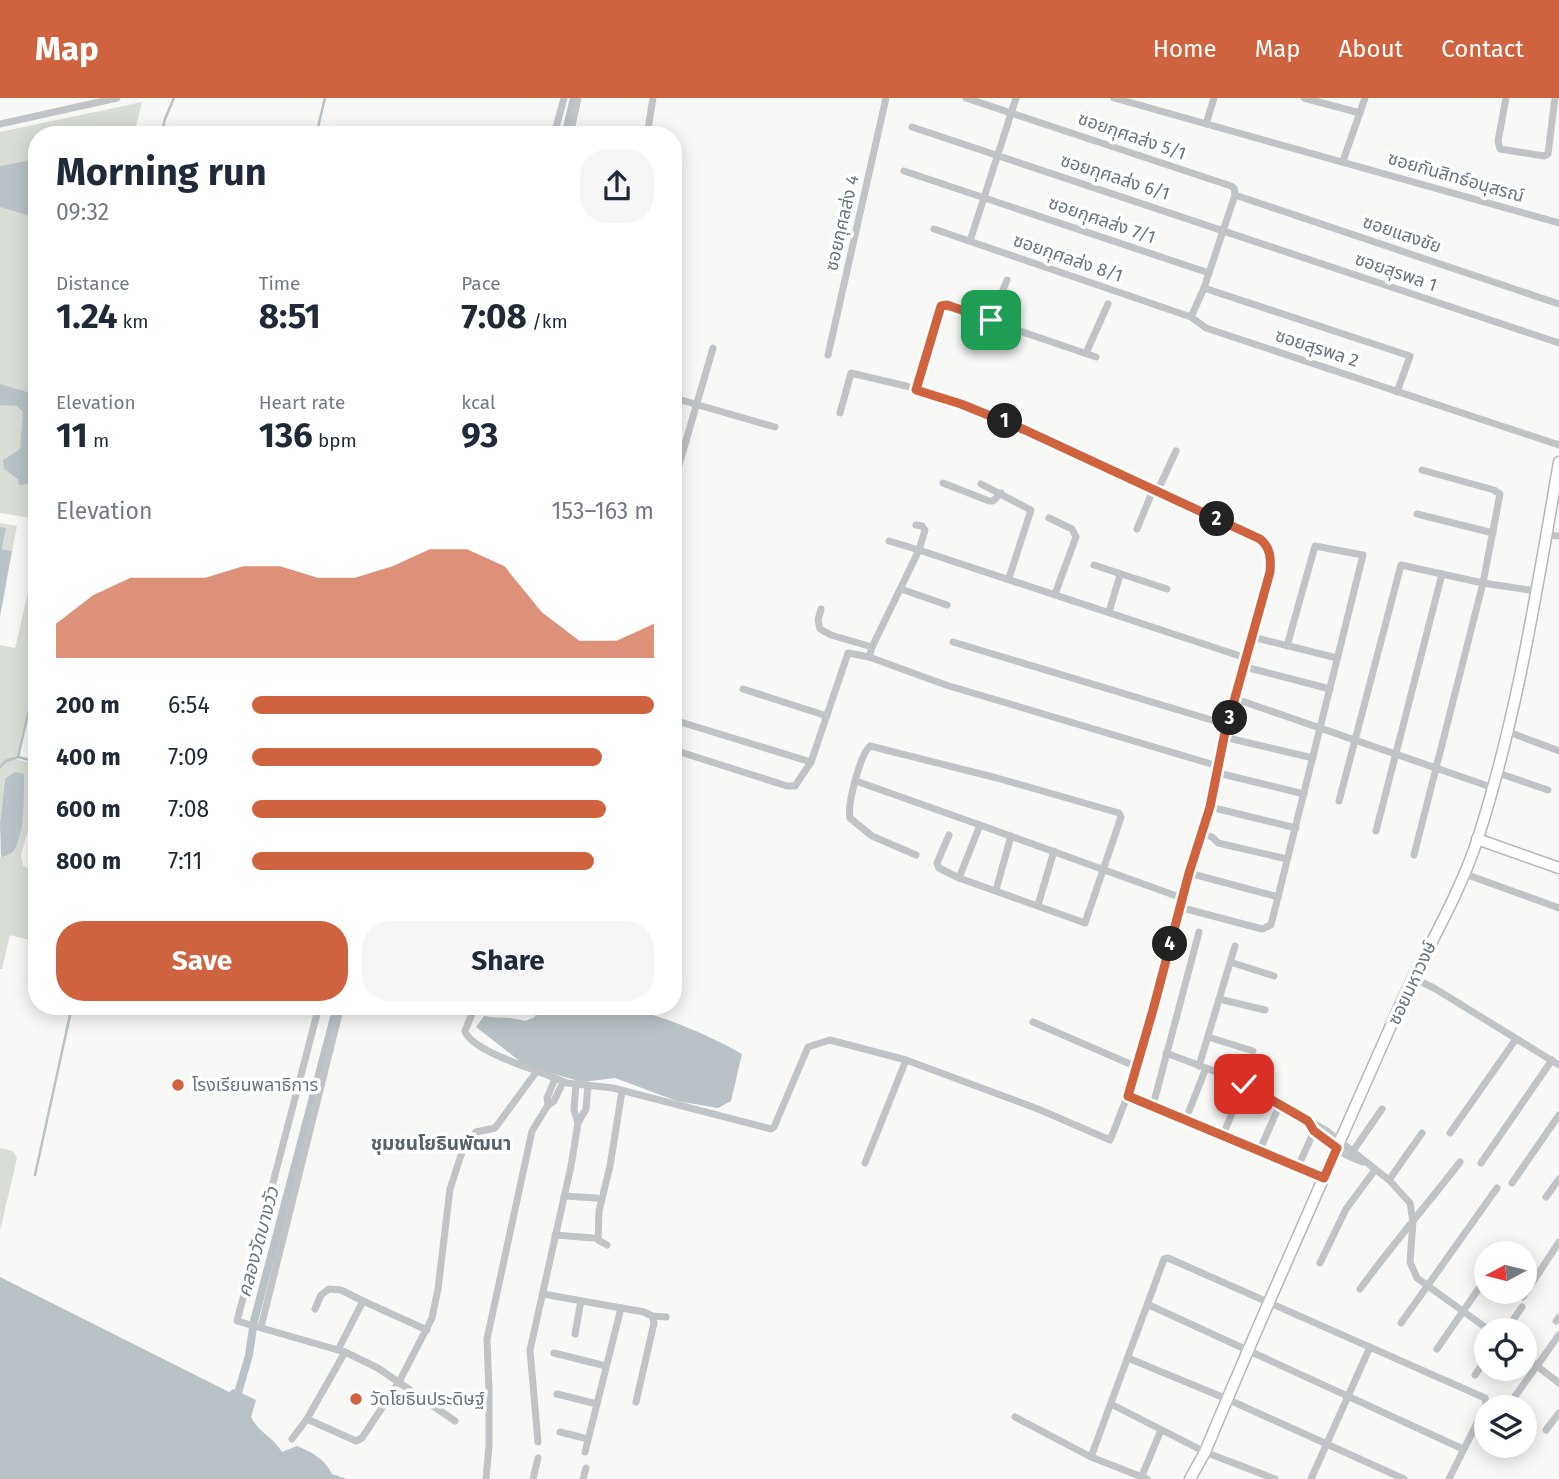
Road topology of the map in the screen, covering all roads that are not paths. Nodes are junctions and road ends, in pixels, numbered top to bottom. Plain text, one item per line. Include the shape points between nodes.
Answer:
1 (117, 98) edge
2 (564, 98) edge
3 (578, 98) edge
4 (653, 98) edge
5 (886, 98) edge
6 (966, 98) edge
7 (1016, 98) edge
8 (1114, 98) edge
9 (1214, 98) edge
10 (1304, 98) edge
11 (1365, 98) edge
12 (1506, 98) edge
13 (1555, 98) edge
14 (1012, 112) junction
15 (1360, 113) junction
16 (0, 124) edge
17 (1206, 124) junction
18 (556, 126) edge
19 (572, 126) edge
20 (648, 126) edge
21 (912, 127) dead end
22 (998, 155) junction
23 (1343, 161) junction
24 (904, 171) dead end
25 (1235, 195) junction
26 (985, 197) junction
27 (1559, 223) edge
28 (934, 229) dead end
29 (1223, 230) junction
30 (970, 241) junction
31 (1209, 273) junction
32 (1007, 280) dead end
33 (1204, 288) junction
34 (1108, 304) dead end
35 (1559, 304) edge
36 (1191, 317) junction
37 (991, 320) junction
38 (1559, 343) edge
39 (713, 348) dead end
40 (1086, 353) junction
41 (828, 355) dead end
42 (1096, 357) dead end
43 (916, 390) junction
44 (1398, 392) junction
45 (682, 401) edge
46 (696, 406) junction
47 (840, 413) dead end
48 (775, 428) dead end
49 (1559, 445) edge
50 (1176, 451) dead end
51 (682, 454) edge
52 (1559, 462) edge
53 (1422, 470) dead end
54 (943, 483) dead end
55 (981, 484) dead end
56 (1155, 491) junction
57 (1000, 493) junction
58 (1417, 514) dead end
59 (1049, 518) dead end
60 (916, 525) dead end
61 (1137, 529) dead end
62 (1493, 533) junction
63 (1546, 535) junction
64 (1559, 536) edge
65 (888, 541) dead end
66 (919, 550) junction
67 (1094, 565) dead end
68 (1442, 574) junction
69 (1120, 575) junction
70 (1009, 578) junction
71 (1483, 583) junction
72 (901, 589) junction
73 (1167, 589) dead end
74 (1536, 591) junction
75 (1055, 594) junction
76 (947, 605) dead end
77 (821, 609) dead end
78 (1109, 612) junction
79 (1252, 637) junction
80 (953, 642) dead end
81 (1287, 646) junction
82 (872, 647) junction
83 (869, 657) junction
84 (1337, 659) junction
85 (1246, 663) junction
86 (743, 689) dead end
87 (1330, 690) junction
88 (1236, 699) junction
89 (827, 716) junction
90 (682, 722) edge
91 (1228, 725) junction
92 (1321, 727) junction
93 (1506, 731) junction
94 (1224, 737) junction
95 (1356, 740) junction
96 (1559, 751) edge
97 (682, 753) edge
98 (1396, 754) junction
99 (1313, 758) junction
100 (811, 762) junction
101 (1438, 768) junction
102 (1218, 770) junction
103 (1495, 772) junction
104 (856, 781) junction
105 (1491, 787) junction
106 (1548, 790) dead end
107 (1304, 794) junction
108 (1339, 800) dead end
109 (1210, 807) junction
110 (979, 825) junction
111 (1296, 828) junction
112 (1376, 831) dead end
113 (1202, 834) junction
114 (949, 835) dead end
115 (1011, 836) junction
116 (1477, 839) junction
117 (1054, 851) junction
118 (916, 855) dead end
119 (1414, 855) dead end
120 (1287, 859) junction
121 (1559, 868) edge
122 (1104, 870) junction
123 (1189, 873) junction
124 (1465, 874) junction
125 (959, 878) junction
126 (996, 890) junction
127 (1278, 897) junction
128 (1182, 898) junction
129 (1038, 905) junction
130 (1180, 907) junction
131 (1559, 908) edge
132 (1199, 932) dead end
133 (1235, 946) dead end
134 (1230, 962) junction
135 (1274, 976) dead end
136 (1413, 978) junction
137 (1219, 999) junction
138 (1265, 1010) dead end
139 (316, 1015) edge
140 (339, 1015) edge
141 (471, 1015) edge
142 (1033, 1022) dead end
143 (1208, 1037) junction
144 (1517, 1039) junction
145 (1253, 1051) dead end
146 (1166, 1054) junction
147 (906, 1060) junction
148 (1556, 1063) edge
149 (1137, 1067) junction
150 (1203, 1067) junction
151 (537, 1071) junction
152 (559, 1081) junction
153 (576, 1084) junction
154 (1244, 1084) junction
155 (588, 1085) junction
156 (622, 1091) junction
157 (1128, 1096) junction
158 (1155, 1098) dead end
159 (1280, 1104) junction
160 (1382, 1109) dead end
161 (1189, 1111) dead end
162 (1559, 1115) edge
163 (578, 1123) junction
164 (1226, 1128) dead end
165 (1316, 1128) junction
166 (1422, 1132) dead end
167 (1450, 1133) dead end
168 (1262, 1145) dead end
169 (1338, 1145) junction
170 (1353, 1151) junction
171 (1301, 1160) dead end
172 (1363, 1161) junction
173 (1460, 1162) dead end
174 (865, 1163) dead end
175 (1481, 1163) dead end
176 (1376, 1171) junction
177 (1324, 1178) junction
178 (1559, 1179) edge
179 (1389, 1181) junction
180 (1512, 1183) dead end
181 (1497, 1188) dead end
182 (564, 1196) junction
183 (1546, 1197) dead end
184 (596, 1198) dead end
185 (1413, 1222) junction
186 (555, 1235) junction
187 (593, 1238) dead end
188 (1559, 1242) edge
189 (607, 1245) dead end
190 (1550, 1256) junction
191 (1320, 1263) dead end
192 (1559, 1263) edge
193 (1537, 1275) edge
194 (1427, 1287) junction
195 (1360, 1290) dead end
196 (543, 1294) junction
197 (1474, 1295) edge
198 (363, 1301) junction
199 (581, 1301) junction
200 (1270, 1303) junction
201 (1149, 1305) junction
202 (1522, 1307) dead end
203 (621, 1308) junction
204 (315, 1309) dead end
205 (1463, 1311) junction
206 (652, 1316) junction
207 (666, 1317) dead end
208 (1514, 1318) edge
209 (1474, 1319) edge
210 (1401, 1323) dead end
211 (258, 1326) junction
212 (427, 1330) junction
213 (575, 1334) dead end
214 (1559, 1335) edge
215 (1370, 1348) junction
216 (1437, 1349) dead end
217 (342, 1351) junction
218 (1248, 1352) junction
219 (554, 1353) dead end
220 (1128, 1358) junction
221 (1537, 1365) joint
222 (606, 1366) junction
223 (399, 1382) junction
224 (1559, 1384) edge
225 (557, 1394) dead end
226 (1348, 1396) junction
227 (1227, 1399) junction
228 (636, 1402) dead end
229 (597, 1404) junction
230 (1111, 1404) junction
231 (1559, 1413) edge
232 (1015, 1417) dead end
233 (307, 1419) junction
234 (455, 1421) dead end
235 (1161, 1430) junction
236 (1546, 1430) dead end
237 (560, 1432) dead end
238 (292, 1439) dead end
239 (588, 1439) junction
240 (538, 1442) dead end
241 (1327, 1444) junction
242 (1463, 1449) junction
243 (585, 1452) dead end
244 (1205, 1452) junction
245 (1091, 1457) junction
246 (538, 1458) dead end
247 (586, 1468) dead end
248 (1143, 1478) edge
249 (486, 1479) edge
250 (533, 1479) edge
251 (583, 1479) edge
252 (1189, 1479) edge
253 (1275, 1479) edge
254 (1311, 1479) edge
255 (1404, 1479) edge
256 (1449, 1479) edge

1 - 16 street
2 - 18 street
3 - 19 street
4 - 20 street
5 - 41 street, ซอยกุศลส่ง 4
6 - 14 street, ซอยกุศลส่ง 5/1
7 - 14 street
8 - 17 street, ซอยกันสิทธ์อนุสรณ์
9 - 17 street
10 - 15 street
11 - 15 street
12 - 13 street via 1500,149 1544,156 1548,154
14 - 22 street
14 - 25 street, ซอยกุศลส่ง 5/1 via 1230,186
15 - 23 street
17 - 23 street, ซอยกันสิทธ์อนุสรณ์
21 - 22 street, ซอยกุศลส่ง 6/1
22 - 26 street
22 - 29 street, ซอยกุศลส่ง 6/1
23 - 27 street, ซอยกันสิทธ์อนุสรณ์
24 - 26 street, ซอยกุศลส่ง 7/1
25 - 29 street
25 - 35 street, ซอยแสงชัย
26 - 30 street
26 - 31 street, ซอยกุศลส่ง 7/1
28 - 30 street, ซอยกุศลส่ง 8/1
29 - 31 street
29 - 38 street, ซอยสุรพล 1
30 - 36 street, ซอยกุศลส่ง 8/1
31 - 33 street
32 - 37 street
33 - 36 street
33 - 44 street via 1410,355
34 - 40 street
36 - 44 street, ซอยสุรพล 2 via 1206,328
37 - 40 street
37 - 43 street via 941,306
39 - 46 street
40 - 42 street
43 - 47 street via 851,373
43 - 56 street via 991,415
44 - 49 street, ซอยสุรพล 2
45 - 46 street
46 - 48 street
46 - 51 street
50 - 56 street
52 - 63 street, ซอยมหาวงษ์
53 - 62 street via 1498,492
54 - 57 street via 989,501
55 - 57 street
56 - 61 street
56 - 79 street via 1265,543 1270,572
57 - 70 street via 1032,512
58 - 62 street
59 - 75 street via 1072,529 1076,537
60 - 66 street via 925,530
62 - 71 street
63 - 64 street
63 - 74 street, ซอยมหาวงษ์
65 - 66 street
66 - 70 street
66 - 72 street
67 - 69 street
68 - 71 street
68 - 95 street via 1401,565
68 - 98 street
69 - 73 street
69 - 78 street
70 - 75 street
71 - 74 street
71 - 101 street
72 - 76 street
72 - 82 street
74 - 93 street, ซอยมหาวงษ์
75 - 78 street
77 - 82 street via 821,629
78 - 85 street
79 - 81 street
79 - 85 street
80 - 91 street
81 - 84 street
81 - 84 street via 1314,547 1360,554 1363,558
82 - 83 street
83 - 89 street via 848,653
83 - 102 street
84 - 87 street
85 - 87 street
85 - 88 street
86 - 89 street
87 - 92 street
88 - 91 street
88 - 92 street
89 - 100 street
90 - 100 street
91 - 94 street
92 - 95 street
92 - 99 street
93 - 96 street
93 - 103 street, ซอยมหาวงษ์
94 - 99 street
94 - 102 street
95 - 98 street
95 - 108 street
97 - 100 street via 787,786 800,782
98 - 101 street
98 - 112 street
99 - 107 street
101 - 105 street
101 - 119 street
102 - 107 street
102 - 109 street
103 - 105 street, ซอยมหาวงษ์
103 - 106 street
104 - 110 street
104 - 118 street via 849,809 852,822
104 - 122 street via 865,751 873,746 1119,813 1121,821
105 - 116 street, ซอยมหาวงษ์
107 - 111 street
109 - 111 street
109 - 113 street
110 - 115 street
110 - 125 street
111 - 120 street
113 - 120 street via 1218,843
113 - 123 street
114 - 125 street via 937,864
115 - 117 street
115 - 126 street
116 - 121 street
116 - 124 street, ซอยมหาวงษ์
117 - 122 street
117 - 129 street
120 - 127 street
122 - 128 street
122 - 129 street via 1086,922
123 - 127 street
123 - 128 street
124 - 131 street
124 - 136 street, ซอยมหาวงษ์
125 - 126 street
126 - 129 street
127 - 130 street via 1271,925 1262,929
128 - 130 street
130 - 149 street
132 - 146 street
133 - 134 street
134 - 135 street
134 - 137 street
136 - 144 street
136 - 169 street, ซอยมหาวงษ์
137 - 138 street
137 - 143 street
139 - 211 street via 237,1321
140 - 211 street
141 - 151 street via 465,1031 468,1038
142 - 149 street
143 - 145 street
143 - 150 street
144 - 148 street
144 - 167 street
146 - 150 street
146 - 158 street
147 - 156 street via 830,1040 811,1044 771,1129
147 - 157 street via 1110,1140
147 - 174 street
148 - 175 street
149 - 157 street
150 - 154 street
150 - 161 street
151 - 152 street
151 - 212 street via 495,1128 475,1132 463,1149 452,1182 438,1289
152 - 153 street
152 - 249 street via 554,1101 532,1131 487,1339
153 - 155 street
153 - 163 street
154 - 159 street
154 - 164 street
155 - 156 street
155 - 163 street via 586,1109
156 - 189 street via 599,1210 598,1240
157 - 177 street
159 - 165 street
159 - 168 street
160 - 170 street
162 - 180 street
163 - 182 street
165 - 169 street
165 - 171 street
166 - 179 street
169 - 170 street
169 - 172 street via 1346,1156
169 - 177 street, ซอยมหาวงษ์
170 - 172 street
172 - 176 street
173 - 185 street
176 - 179 street
176 - 191 street via 1346,1209
177 - 200 street, ซอยมหาวงษ์
178 - 183 street
179 - 185 street via 1410,1203
181 - 194 street
182 - 184 street
182 - 186 street
185 - 194 street via 1410,1262
185 - 195 street
186 - 187 street
186 - 196 street
188 - 190 street
190 - 192 street
190 - 193 street
194 - 205 street
194 - 210 street
196 - 199 street
196 - 240 street via 530,1350
197 - 205 street
198 - 204 street via 329,1289
198 - 212 street
198 - 217 street
199 - 203 street
199 - 213 street
200 - 201 street via 1166,1258
200 - 215 street
200 - 218 street, ซอยมหาวงษ์
201 - 218 street
201 - 220 street
202 - 208 street
203 - 206 street
203 - 222 street
205 - 209 street
205 - 216 street
206 - 207 street
206 - 228 street
211 - 217 street
212 - 223 street
214 - 221 street
215 - 226 street
215 - 242 street via 1487,1399
217 - 223 street
217 - 233 street
218 - 226 street
218 - 227 street, ซอยมหาวงษ์
219 - 222 street
220 - 227 street
220 - 230 street
221 - 224 street
222 - 229 street
223 - 233 street via 356,1441
223 - 234 street
225 - 229 street
226 - 241 street
226 - 242 street
227 - 241 street
227 - 244 street, ซอยมหาวงษ์
229 - 239 street
230 - 235 street
230 - 245 street
231 - 236 street
232 - 245 street
233 - 238 street
235 - 244 street
235 - 248 street
237 - 239 street
239 - 243 street
241 - 254 street
241 - 255 street
242 - 256 street
244 - 252 street, ซอยมหาวงษ์
244 - 253 street
245 - 248 street
246 - 250 street
247 - 251 street

